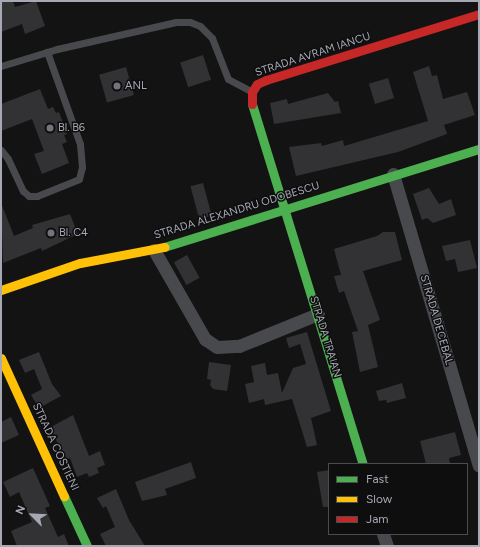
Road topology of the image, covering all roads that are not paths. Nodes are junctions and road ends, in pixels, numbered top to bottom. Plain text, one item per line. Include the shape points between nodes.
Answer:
1 (479, 14) edge
2 (47, 52) junction
3 (1, 66) edge
4 (252, 92) junction
5 (479, 149) edge
6 (1, 150) edge
7 (393, 174) junction
8 (286, 210) junction
9 (154, 250) junction
10 (1, 290) edge
11 (318, 314) junction
12 (1, 358) edge
13 (362, 463) edge
14 (479, 466) edge
15 (383, 535) edge
16 (87, 546) edge
17 (387, 546) edge

1 - 4 street, STRADA AVRAM IANCU via 266,80 257,84
2 - 3 lane
2 - 4 lane via 176,22 190,22 200,26 212,38 228,79
2 - 6 lane via 80,144 82,167 79,179 37,196 29,196 23,191
4 - 8 street, STRADA AVRAM IANCU via 250,98
5 - 7 street, STRADA ALEXANDRU ODOBESCU
7 - 8 street, STRADA ALEXANDRU ODOBESCU
7 - 14 street, STRADA DECEBAL
8 - 9 street, STRADA ALEXANDRU ODOBESCU
8 - 11 street, STRADA TRAIAN
9 - 10 street, STRADA ALEXANDRU ODOBESCU via 80,263
9 - 11 street via 205,338 217,347 238,346
11 - 13 street, STRADA TRAIAN
12 - 16 street, STRADA COSTIENI
15 - 17 street

